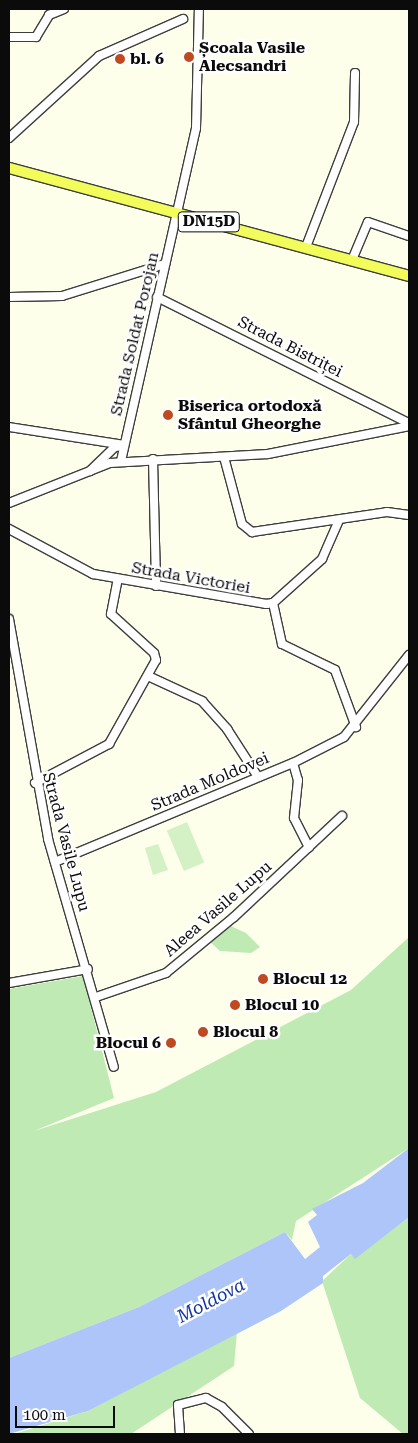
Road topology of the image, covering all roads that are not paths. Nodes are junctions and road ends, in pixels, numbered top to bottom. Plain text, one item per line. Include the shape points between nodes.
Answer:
1 (64, 9) edge
2 (208, 9) edge
3 (200, 12) edge
4 (183, 19) dead end
5 (9, 36) edge
6 (355, 73) dead end
7 (9, 138) edge
8 (9, 168) edge
9 (177, 213) junction
10 (409, 236) edge
11 (306, 247) junction
12 (352, 260) junction
13 (165, 264) junction
14 (409, 276) edge
15 (9, 297) edge
16 (157, 297) junction
17 (409, 425) edge
18 (9, 427) edge
19 (124, 445) junction
20 (224, 457) junction
21 (153, 459) junction
22 (121, 461) junction
23 (90, 471) junction
24 (9, 503) edge
25 (409, 515) edge
26 (339, 520) junction
27 (9, 528) edge
28 (118, 579) junction
29 (156, 586) junction
30 (274, 602) junction
31 (9, 619) edge
32 (409, 656) edge
33 (148, 676) junction
34 (356, 726) junction
35 (293, 763) junction
36 (258, 777) junction
37 (35, 783) junction
38 (342, 816) dead end
39 (308, 847) junction
40 (55, 862) junction
41 (88, 970) junction
42 (9, 983) edge
43 (96, 997) junction
44 (114, 1067) dead end
45 (180, 1434) edge
46 (249, 1434) edge

1 - 5 street via 49,15 36,37
2 - 3 street
3 - 9 street, Strada Soldat Porojan via 196,128
4 - 7 street via 99,56
6 - 11 street via 354,122
8 - 9 main road, DN15D
9 - 11 main road, DN15D
9 - 13 street, Strada Soldat Porojan
10 - 12 street via 368,222
11 - 12 main road, DN15D
12 - 14 main road, DN15D
13 - 15 street via 62,296
13 - 16 street, Strada Soldat Porojan
16 - 17 street, Strada Bistriței
16 - 19 street, Strada Soldat Porojan
17 - 20 street via 302,448
18 - 19 street
19 - 22 street, Strada Soldat Porojan
19 - 23 street via 116,447
20 - 21 street
20 - 26 street via 242,524 252,532
21 - 22 street
21 - 29 street
22 - 23 street
23 - 24 street
25 - 26 street via 387,512
26 - 30 street via 322,559
27 - 28 street, Strada Victoriei via 79,568
28 - 29 street, Strada Victoriei
28 - 33 street via 111,614 154,653
29 - 30 street, Strada Victoriei
30 - 34 street via 282,644 335,670
31 - 37 street, Strada Vasile Lupu
32 - 34 street, Strada Moldovei
33 - 36 street via 202,701 227,729
33 - 37 street via 109,744
34 - 35 street, Strada Moldovei
35 - 36 street, Strada Moldovei
35 - 39 street via 298,780 294,818
36 - 40 street, Strada Moldovei
37 - 40 street, Strada Vasile Lupu
38 - 39 street, Aleea Vasile Lupu
39 - 43 street, Aleea Vasile Lupu via 166,973
40 - 41 street, Strada Vasile Lupu
41 - 42 street
41 - 43 street, Strada Vasile Lupu
43 - 44 street, Strada Vasile Lupu
45 - 46 street via 178,1405 206,1398 222,1407

